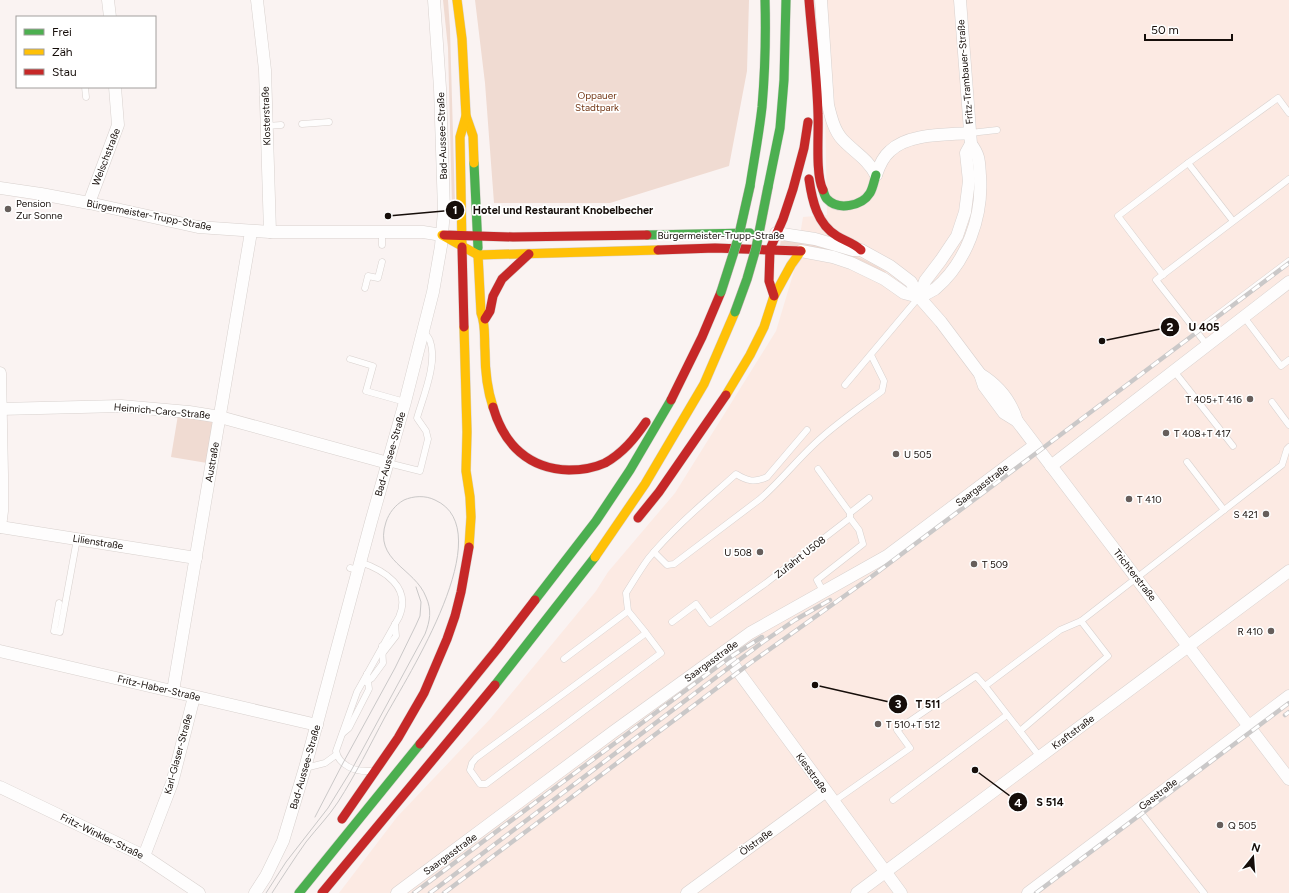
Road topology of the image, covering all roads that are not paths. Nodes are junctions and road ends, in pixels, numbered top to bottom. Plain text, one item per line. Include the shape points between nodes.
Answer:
1 (108, 0) edge
2 (257, 0) edge
3 (434, 0) edge
4 (457, 0) edge
5 (765, 0) edge
6 (786, 0) edge
7 (809, 0) edge
8 (821, 0) edge
9 (960, 0) edge
10 (110, 16) edge
11 (814, 76) junction
12 (85, 88) edge
13 (115, 88) edge
14 (86, 97) dead end
15 (1289, 113) edge
16 (466, 116) junction
17 (329, 122) dead end
18 (302, 124) dead end
19 (281, 125) dead end
20 (267, 126) junction
21 (997, 130) dead end
22 (971, 139) junction
23 (804, 148) junction
24 (1188, 163) junction
25 (876, 175) junction
26 (1289, 179) edge
27 (0, 188) edge
28 (89, 203) junction
29 (1233, 221) junction
30 (251, 232) junction
31 (270, 232) junction
32 (382, 232) junction
33 (776, 233) junction
34 (442, 235) junction
35 (462, 236) junction
36 (478, 236) junction
37 (382, 245) dead end
38 (462, 246) junction
39 (770, 249) junction
40 (861, 250) junction
41 (802, 252) junction
42 (529, 254) junction
43 (478, 255) junction
44 (1289, 261) edge
45 (382, 262) dead end
46 (1163, 275) junction
47 (1289, 282) edge
48 (364, 288) dead end
49 (774, 296) junction
50 (919, 297) junction
51 (1244, 317) junction
52 (484, 321) junction
53 (423, 330) junction
54 (1196, 331) junction
55 (1207, 345) junction
56 (871, 355) junction
57 (350, 359) dead end
58 (1289, 360) edge
59 (1174, 371) junction
60 (0, 373) edge
61 (980, 374) junction
62 (681, 380) junction
63 (845, 385) dead end
64 (405, 402) junction
65 (658, 402) dead end
66 (1272, 402) dead end
67 (1, 409) edge
68 (650, 415) dead end
69 (220, 417) junction
70 (1017, 421) junction
71 (1289, 425) edge
72 (808, 430) dead end
73 (1035, 445) junction
74 (1233, 446) dead end
75 (1289, 447) edge
76 (1187, 462) dead end
77 (388, 463) junction
78 (1051, 466) junction
79 (818, 469) dead end
80 (1, 475) edge
81 (869, 498) dead end
82 (1224, 510) junction
83 (850, 515) junction
84 (0, 527) edge
85 (630, 527) dead end
86 (621, 538) dead end
87 (76, 539) junction
88 (601, 549) junction
89 (654, 552) junction
90 (196, 558) junction
91 (356, 567) junction
92 (1289, 571) edge
93 (1136, 578) junction
94 (824, 591) junction
95 (59, 603) dead end
96 (628, 611) junction
97 (1082, 621) junction
98 (672, 622) dead end
99 (395, 624) junction
100 (646, 633) junction
101 (382, 646) junction
102 (1189, 646) junction
103 (0, 651) edge
104 (724, 652) junction
105 (382, 654) junction
106 (564, 658) dead end
107 (374, 660) junction
108 (368, 677) junction
109 (985, 686) junction
110 (174, 692) junction
111 (1289, 696) edge
112 (194, 697) junction
113 (1007, 715) junction
114 (318, 725) junction
115 (1249, 726) junction
116 (1020, 731) junction
117 (341, 734) junction
118 (336, 755) junction
119 (1040, 757) junction
120 (306, 768) junction
121 (375, 770) junction
122 (1289, 779) edge
123 (0, 787) edge
124 (825, 792) junction
125 (893, 800) dead end
126 (833, 802) junction
127 (1138, 809) junction
128 (144, 856) junction
129 (324, 862) junction
130 (885, 872) junction
131 (199, 893) edge
132 (255, 893) edge
133 (299, 893) edge
134 (322, 893) edge
135 (397, 893) edge
136 (687, 893) edge
137 (857, 893) edge
138 (901, 893) edge
139 (1028, 893) edge
140 (1204, 893) edge

1 - 10 street
2 - 20 street, Klosterstraße via 265,70
3 - 34 street, Bad-Aussee-Straße via 440,88 444,211
4 - 16 main road via 462,38
5 - 62 main road, bridge via 766,42 760,122 743,224 721,292
6 - 88 main road, bridge via 780,128 756,248 747,279 704,384 645,484
7 - 11 main road
8 - 25 street via 828,105 832,122 841,138 866,160
9 - 22 street, Fritz-Trambauer-Straße
11 - 23 main road
11 - 25 main road via 818,112 819,171 821,186 827,199 838,205 860,203 870,193
12 - 14 lane
13 - 28 street, Welschstraße via 118,125
15 - 24 lane via 1278,98
16 - 35 main road via 460,137
16 - 36 main road via 473,136
17 - 18 lane
19 - 20 lane
20 - 31 street, Klosterstraße
21 - 22 lane
22 - 25 street via 921,137 908,140 889,151
22 - 50 street, Fritz-Trambauer-Straße via 966,153 969,181 965,212 957,236 925,281
23 - 33 main road via 783,220
23 - 40 main road via 810,196 817,212 837,236 855,244
24 - 29 lane
24 - 46 lane via 1118,216
26 - 29 lane
27 - 28 street, Bürgermeister-Trupp-Straße
28 - 30 street, Bürgermeister-Trupp-Straße via 198,227
29 - 46 lane
30 - 31 street, Bürgermeister-Trupp-Straße
30 - 69 street, Austraße
31 - 32 street, Bürgermeister-Trupp-Straße
32 - 34 street, Bürgermeister-Trupp-Straße via 423,232
32 - 37 lane
33 - 36 main road, Bürgermeister-Trupp-Straße
33 - 39 main road
33 - 40 street, Bürgermeister-Trupp-Straße
34 - 35 main road, Bürgermeister-Trupp-Straße
34 - 38 main road, Bürgermeister-Trupp-Straße
34 - 53 street, Bad-Aussee-Straße via 433,292
35 - 36 main road, Bürgermeister-Trupp-Straße
35 - 38 main road
36 - 43 main road
38 - 43 main road, Bürgermeister-Trupp-Straße
38 - 121 main road via 466,471 471,505 469,548 461,592 448,639 424,693 398,738
39 - 41 main road, Bürgermeister-Trupp-Straße
39 - 42 main road, Bürgermeister-Trupp-Straße via 715,248
39 - 49 main road via 769,281
40 - 50 street, Bürgermeister-Trupp-Straße via 890,266 911,282
41 - 49 main road via 791,265
41 - 50 street, Bürgermeister-Trupp-Straße via 851,262 904,293
42 - 43 main road, Bürgermeister-Trupp-Straße
42 - 52 main road via 502,279
43 - 52 main road via 481,313
44 - 54 lane
45 - 48 lane via 378,278 368,276
46 - 54 lane via 1156,280
47 - 51 street
49 - 85 main road via 764,327 722,402
50 - 56 lane
50 - 61 street, Trichterstraße via 942,322
51 - 55 street
51 - 58 lane via 1282,366
52 - 68 main road via 488,393 495,416 504,435 518,452 529,460 547,468 567,470 588,469 608,462 638,434
53 - 64 street, Bad-Aussee-Straße
53 - 77 lane via 430,340 433,354 417,418 428,439 420,471
54 - 55 lane
55 - 59 street
56 - 63 lane
56 - 89 lane via 884,382 882,391 820,438 774,488 674,564 667,565
57 - 64 lane via 373,366 366,391
59 - 74 lane
59 - 78 street
60 - 67 street
61 - 70 street, Trichterstraße via 991,381 1013,408
61 - 70 street, Trichterstraße via 984,386 1004,413
62 - 65 main road
62 - 129 main road via 655,429 596,521 498,648
64 - 77 street, Bad-Aussee-Straße
66 - 71 lane
67 - 69 street, Heinrich-Caro-Straße via 121,406
67 - 80 street
69 - 77 street, Heinrich-Caro-Straße
69 - 90 street, Austraße
70 - 73 street, Trichterstraße
72 - 89 lane via 767,477 752,482 736,474
73 - 78 street, Trichterstraße
73 - 94 street, Saargasstraße via 887,556
75 - 82 lane via 1282,465
76 - 82 lane
77 - 91 street, Bad-Aussee-Straße
78 - 93 street, Trichterstraße
79 - 83 lane
80 - 84 street
81 - 83 lane
82 - 93 lane
83 - 94 lane via 859,530 863,544 817,580
83 - 98 lane, Zufahrt U508 via 766,583 710,623 696,604
84 - 87 street, Lilienstraße
86 - 88 main road
87 - 90 street, Lilienstraße
87 - 95 lane via 60,632 54,631
88 - 134 main road via 515,660
89 - 96 lane via 626,593
90 - 110 street, Austraße
91 - 99 lane via 376,568 395,582 403,603
91 - 114 street, Bad-Aussee-Straße via 339,629
92 - 102 street, Kraftstraße
93 - 97 lane
93 - 102 street, Trichterstraße
94 - 104 street, Saargasstraße via 750,633
96 - 100 lane
96 - 106 lane
97 - 109 lane via 1060,630
97 - 116 lane via 1108,656
99 - 101 lane
99 - 105 lane via 396,636
100 - 100 lane via 476,758 470,770 480,784 486,784 661,653
101 - 105 lane
101 - 107 lane
102 - 115 street, Trichterstraße
102 - 119 street, Kraftstraße
103 - 110 street, Fritz-Haber-Straße
104 - 124 street, Kiesstraße
104 - 135 street, Saargasstraße
105 - 107 lane
105 - 108 lane via 383,663 372,678
107 - 108 lane
108 - 117 lane via 360,686
108 - 117 lane via 370,689 349,728
109 - 113 lane
109 - 126 lane via 976,676 897,730 910,748
110 - 112 street, Fritz-Haber-Straße
111 - 115 street, Gasstraße
112 - 114 street, Fritz-Haber-Straße
112 - 128 street, Karl-Glaser-Straße via 172,783
113 - 116 lane
113 - 125 lane
114 - 120 street, Bad-Aussee-Straße
115 - 122 street, Trichterstraße
115 - 127 street, Gasstraße
116 - 119 lane
117 - 118 lane
118 - 120 lane via 325,763
118 - 121 lane via 352,769
119 - 130 street, Kraftstraße
120 - 132 street, Bad-Aussee-Straße via 283,841
121 - 129 main road via 341,821
123 - 128 street, Fritz-Winkler-Straße
124 - 126 street, Kiesstraße
124 - 136 street, Ölstraße
126 - 130 street, Kiesstraße
127 - 139 street, Gasstraße
127 - 140 lane
128 - 131 street, Fritz-Winkler-Straße
129 - 133 main road
130 - 137 street, Kraftstraße
130 - 138 street, Kiesstraße

